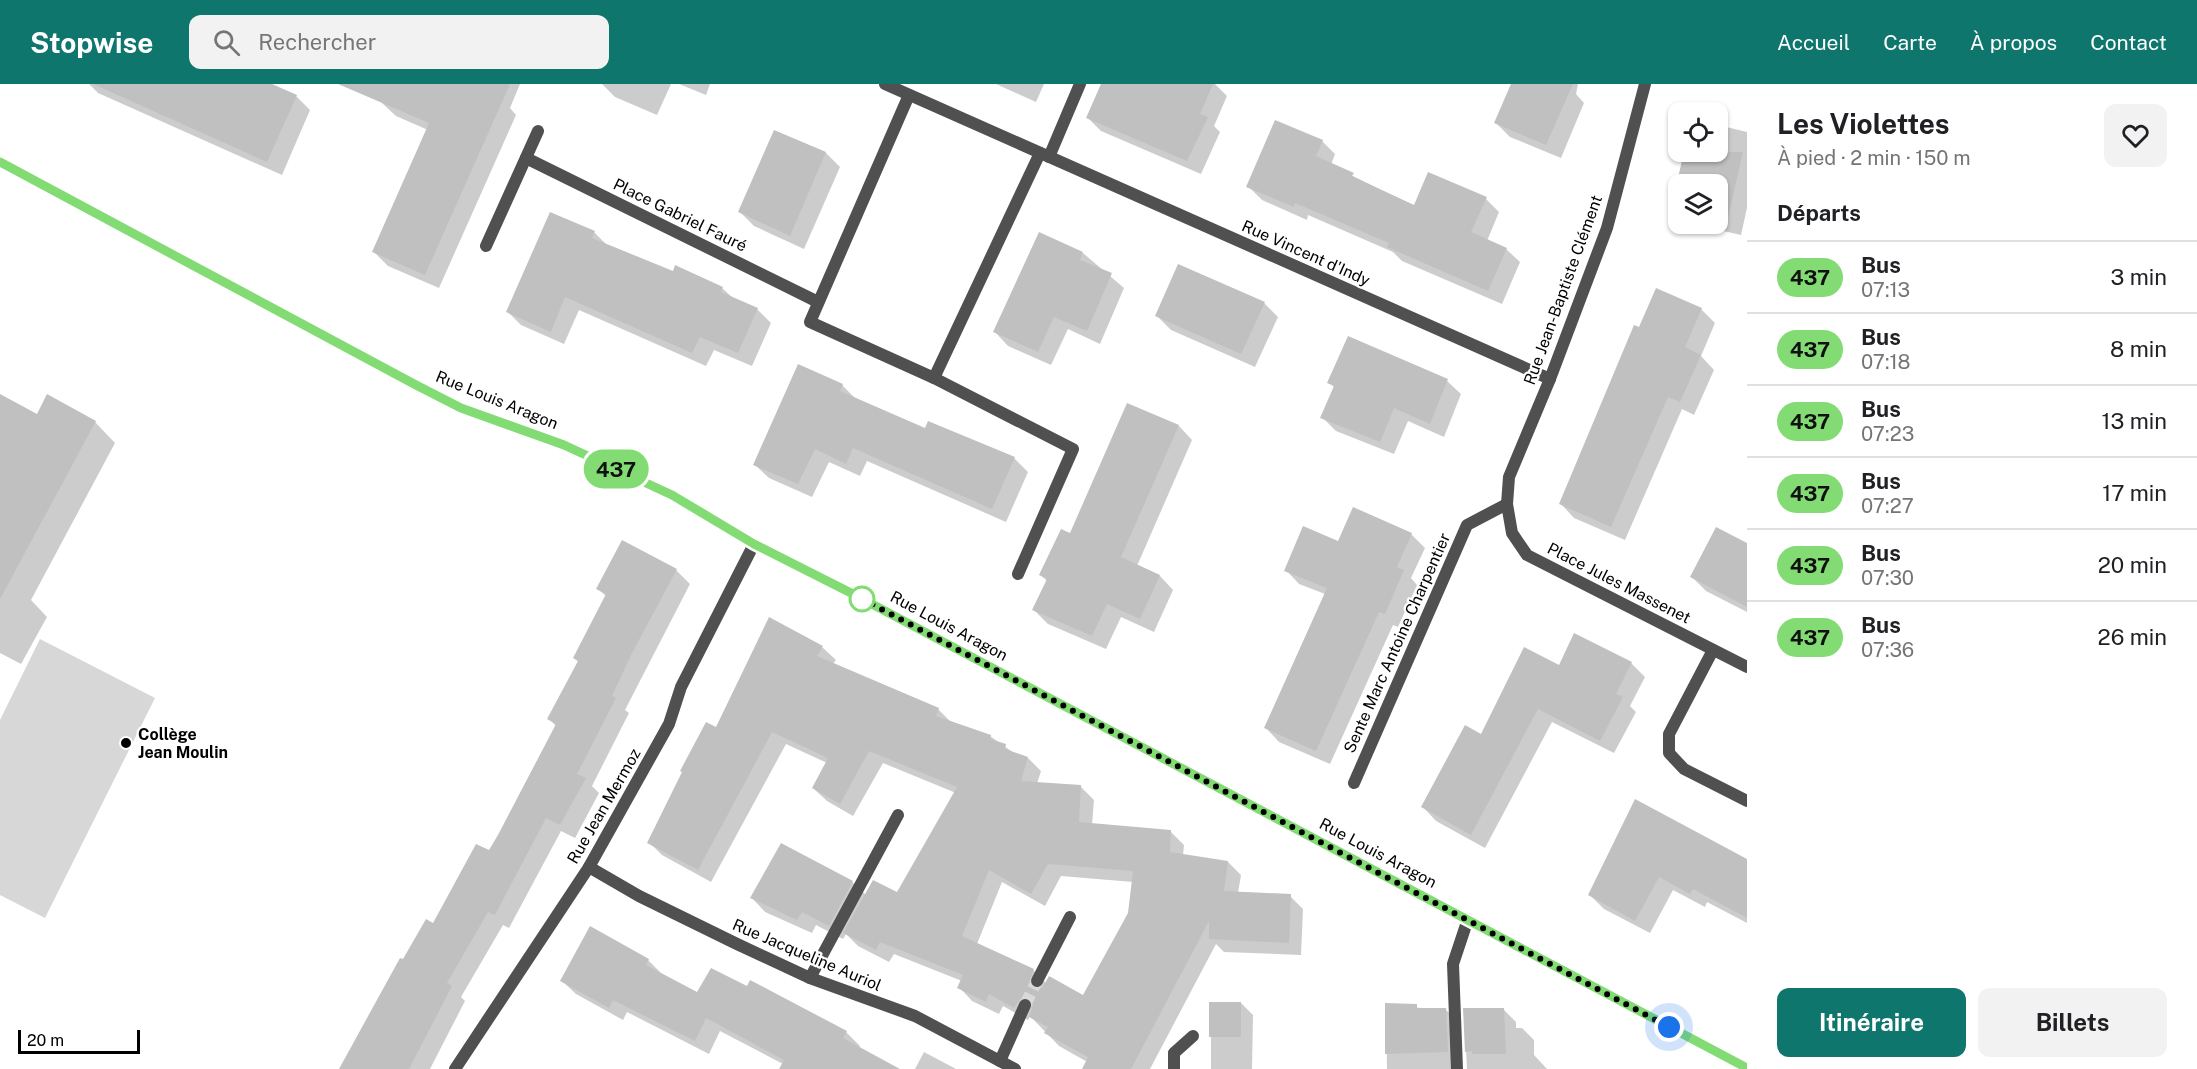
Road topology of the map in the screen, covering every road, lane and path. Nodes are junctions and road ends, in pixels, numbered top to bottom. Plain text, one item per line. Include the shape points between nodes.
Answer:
1 (885, 84) edge
2 (1080, 84) edge
3 (1645, 84) edge
4 (909, 95) junction
5 (538, 131) dead end
6 (1045, 155) junction
7 (526, 158) junction
8 (0, 162) edge
9 (486, 246) dead end
10 (819, 302) junction
11 (934, 378) junction
12 (1550, 379) junction
13 (1507, 504) junction
14 (754, 544) junction
15 (1018, 574) dead end
16 (1713, 650) junction
17 (1747, 667) edge
18 (1354, 783) dead end
19 (1747, 801) edge
20 (897, 815) dead end
21 (589, 867) junction
22 (1070, 917) dead end
23 (1468, 919) junction
24 (810, 978) junction
25 (1037, 981) tunnel mouth
26 (1025, 1005) tunnel mouth
27 (1193, 1035) dead end
28 (1000, 1061) junction
29 (1747, 1068) edge
30 (455, 1069) edge
31 (1015, 1069) edge
32 (1174, 1069) edge
33 (1457, 1069) edge

1 - 4 street, Rue Vincent d'Indy
2 - 6 street
3 - 12 street, Rue Jean-Baptiste Clément via 1607,228
4 - 6 street, Rue Vincent d'Indy
4 - 10 street
5 - 7 street
6 - 11 street
6 - 12 street, Rue Vincent d'Indy
7 - 9 street
7 - 10 street, Place Gabriel Fauré
8 - 14 street, Rue Louis Aragon via 461,408 564,445 661,490
10 - 11 street via 810,322
11 - 15 street via 1073,449
12 - 13 street, Rue Jean-Baptiste Clément via 1509,477
13 - 16 street, Place Jules Massenet via 1512,533 1527,555
13 - 18 street, Sente Marc Antoine Charpentier via 1467,525
14 - 21 street, Rue Jean Mermoz via 681,687 669,724
14 - 23 street, Rue Louis Aragon
16 - 17 street, Place Jules Massenet
16 - 19 street via 1669,734 1669,753 1684,769
20 - 24 street
21 - 24 street, Rue Jacqueline Auriol via 648,901
21 - 30 street, Rue Jean Mermoz
22 - 25 street
23 - 29 street, Rue Louis Aragon
23 - 33 street via 1453,964
24 - 28 street, Rue Jacqueline Auriol via 915,1016
26 - 28 street
27 - 32 street via 1174,1053
28 - 31 street, Rue Jacqueline Auriol

